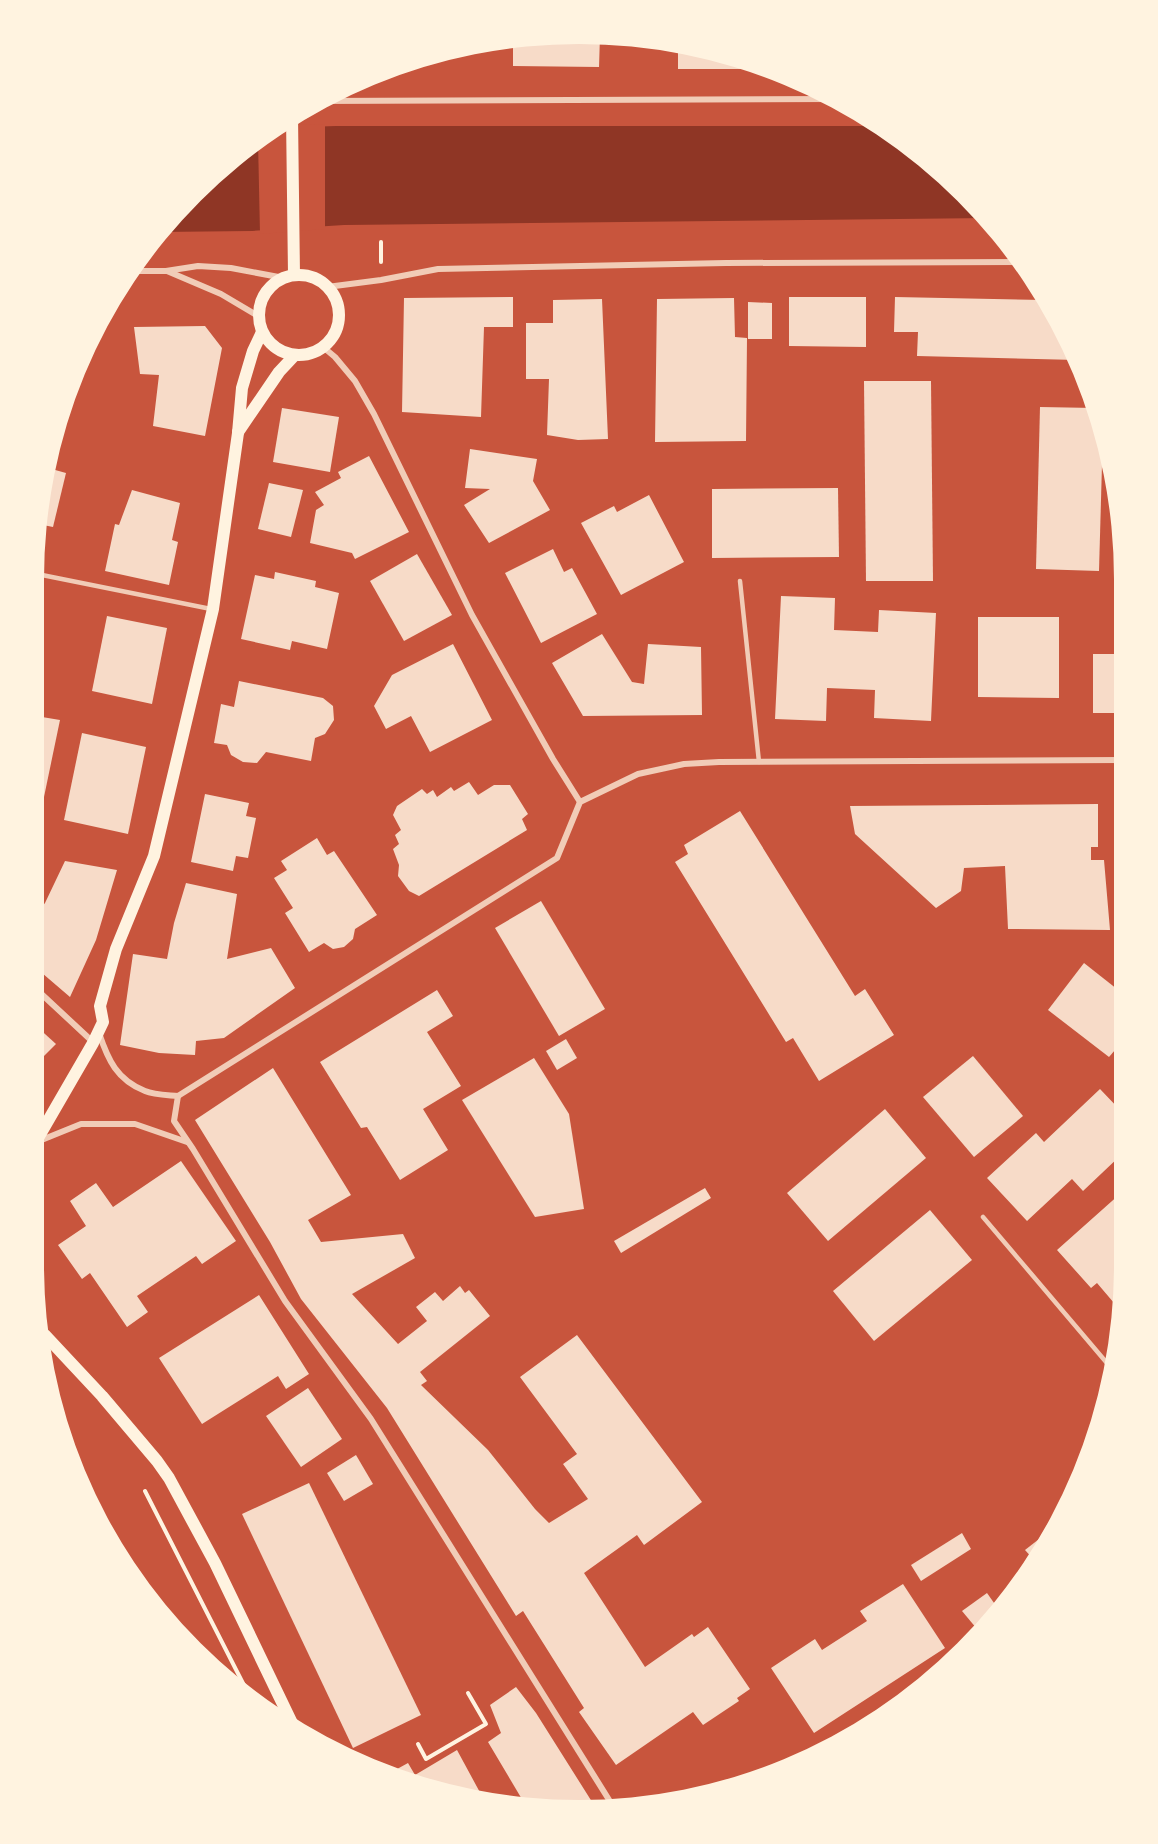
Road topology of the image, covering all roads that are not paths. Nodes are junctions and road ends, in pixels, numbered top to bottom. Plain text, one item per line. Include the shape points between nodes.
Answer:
1 (816, 99) edge
2 (338, 101) edge
3 (292, 127) edge
4 (1010, 262) edge
5 (141, 271) edge
6 (166, 271) junction
7 (289, 276) junction
8 (327, 287) junction
9 (258, 316) junction
10 (262, 332) junction
11 (323, 347) junction
12 (294, 356) junction
13 (238, 433) junction
14 (44, 575) edge
15 (740, 581) dead end
16 (213, 609) junction
17 (1114, 760) edge
18 (759, 762) junction
19 (580, 802) junction
20 (44, 995) edge
21 (96, 1037) junction
22 (178, 1096) junction
23 (44, 1128) edge
24 (44, 1140) edge
25 (189, 1143) junction
26 (983, 1217) dead end
27 (49, 1339) edge
28 (1105, 1361) edge
29 (288, 1714) edge
30 (609, 1799) edge

1 - 2 street
3 - 7 main road via 293,237
4 - 8 street via 438,269
5 - 6 street
6 - 7 street via 198,266
6 - 9 street via 221,294
7 - 8 main road via 311,277
7 - 9 main road via 272,285 263,296
8 - 11 main road via 338,308 338,321 334,335
9 - 10 main road
10 - 12 main road via 273,347
10 - 13 main road via 242,388
11 - 12 main road
11 - 19 street via 355,381 374,414 472,615
12 - 13 main road
13 - 16 main road
14 - 16 lane
15 - 18 lane
16 - 21 main road via 155,850 116,949 100,1006 103,1022
17 - 18 street
18 - 19 street via 684,764 638,774
19 - 22 street via 557,858
20 - 21 street
21 - 22 street via 122,1077 145,1091
21 - 23 main road
22 - 25 street via 174,1121
24 - 25 street via 81,1124 135,1124
25 - 30 street via 285,1301 371,1419
26 - 28 lane
27 - 29 main road via 169,1478

